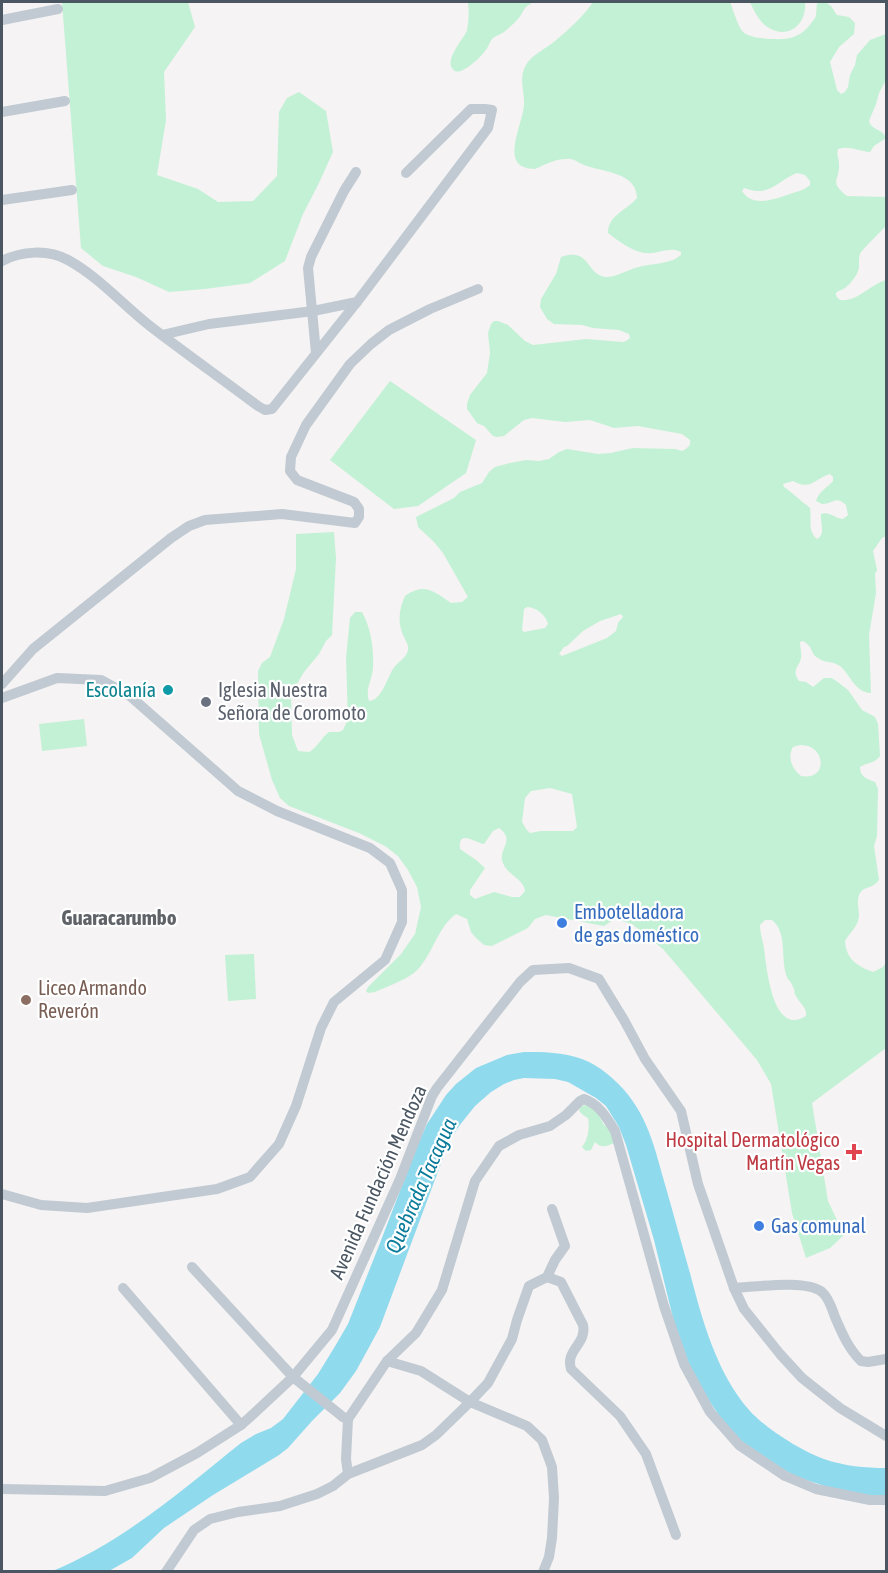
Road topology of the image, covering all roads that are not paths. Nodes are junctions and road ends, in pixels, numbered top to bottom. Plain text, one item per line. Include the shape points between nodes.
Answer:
1 (58, 9) dead end
2 (2, 20) edge
3 (65, 101) dead end
4 (2, 112) edge
5 (356, 172) dead end
6 (406, 173) dead end
7 (72, 190) dead end
8 (2, 200) edge
9 (2, 261) edge
10 (478, 289) dead end
11 (357, 303) junction
12 (313, 311) junction
13 (162, 335) junction
14 (316, 353) junction
15 (2, 684) edge
16 (2, 698) edge
17 (2, 1194) edge
18 (552, 1209) dead end
19 (192, 1267) dead end
20 (547, 1277) junction
21 (123, 1288) dead end
22 (734, 1288) junction
23 (886, 1359) edge
24 (387, 1361) junction
25 (293, 1377) junction
26 (470, 1402) junction
27 (346, 1418) junction
28 (241, 1425) junction
29 (886, 1436) edge
30 (348, 1474) junction
31 (2, 1489) edge
32 (886, 1500) edge
33 (676, 1535) dead end
34 (166, 1572) edge
35 (543, 1572) edge

1 - 2 street
3 - 4 street
5 - 12 street via 311,257 308,268
6 - 11 street via 471,109 492,110 488,128
7 - 8 street
9 - 13 street via 33,253 68,259
10 - 15 street via 389,330 371,344 350,364 306,425 291,457 290,471 297,480 354,502 359,509 355,523 282,514 206,520 189,526 33,649
11 - 12 street
11 - 14 street
12 - 13 street via 218,323
12 - 14 street
13 - 14 street via 266,410 272,409
16 - 17 street via 57,678 101,680 130,696 238,791 370,848 390,863 402,890 402,922 385,960 334,1002 279,1144 250,1176 217,1189 87,1208 41,1205
18 - 20 street via 565,1246
19 - 25 street
20 - 26 street via 529,1286 512,1339 488,1383
20 - 33 street via 561,1282 583,1325 579,1344 571,1354 571,1369 620,1416 646,1454
21 - 28 street
22 - 23 street via 813,1288 823,1293 845,1339 861,1361
22 - 25 street, Avenida Fundación Mendoza via 698,1184 681,1111 645,1059 613,1002 598,979 569,968 533,970 484,1026 432,1096 400,1179 332,1330
22 - 29 street, Avenida Fundación Mendoza via 744,1309 802,1378 840,1408
24 - 26 street via 421,1371
24 - 27 street
24 - 32 street via 416,1333 442,1290 475,1180 499,1146 550,1126 584,1099 604,1114 615,1131 684,1364 710,1412 739,1445 785,1476 816,1489
25 - 27 street
25 - 28 street, Avenida Fundación Mendoza
26 - 30 street via 422,1445
26 - 35 street via 527,1426 542,1440 552,1467 554,1498 552,1538
27 - 30 street
28 - 31 street, Avenida Fundación Mendoza via 150,1478 105,1491
30 - 34 street via 317,1494 280,1506 210,1519 194,1530

